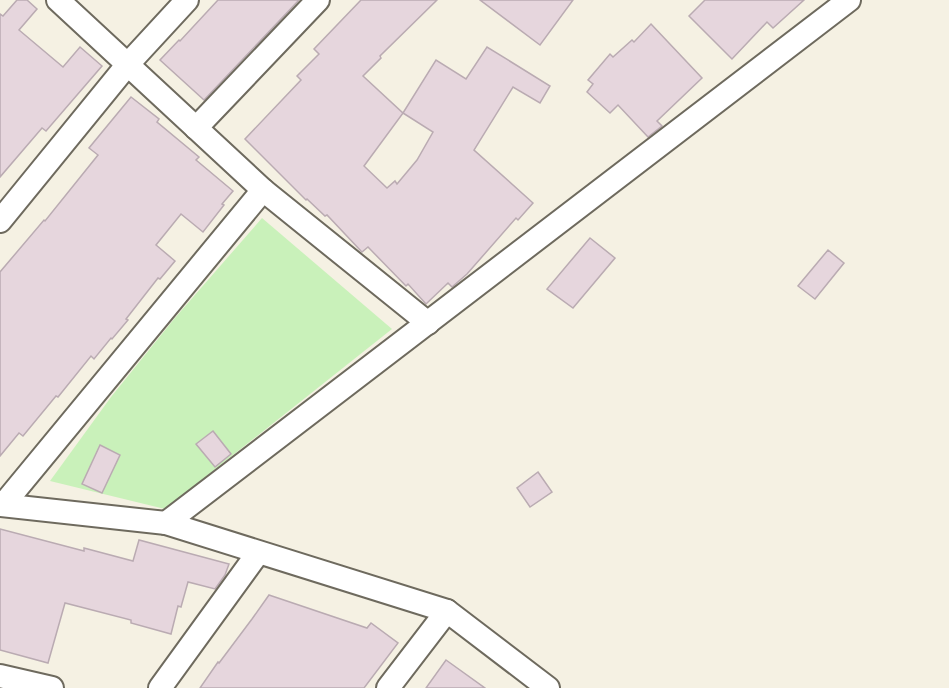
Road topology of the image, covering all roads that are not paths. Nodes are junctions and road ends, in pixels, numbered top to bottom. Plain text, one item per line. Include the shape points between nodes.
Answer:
1 (58, 0) edge
2 (187, 0) edge
3 (318, 0) edge
4 (849, 0) edge
5 (128, 64) junction
6 (196, 128) junction
7 (263, 190) junction
8 (0, 221) edge
9 (428, 323) junction
10 (2, 505) edge
11 (166, 524) junction
12 (258, 553) junction
13 (447, 611) junction
14 (0, 676) edge
15 (52, 688) edge
16 (160, 688) edge
17 (388, 688) edge
18 (548, 688) edge

1 - 5 street
2 - 5 street
3 - 6 street
4 - 9 street
5 - 6 street
5 - 8 street
6 - 7 street
7 - 9 street
7 - 10 street
9 - 11 street
10 - 11 street
11 - 12 street
12 - 13 street
12 - 16 street
13 - 17 street
13 - 18 street
14 - 15 street

